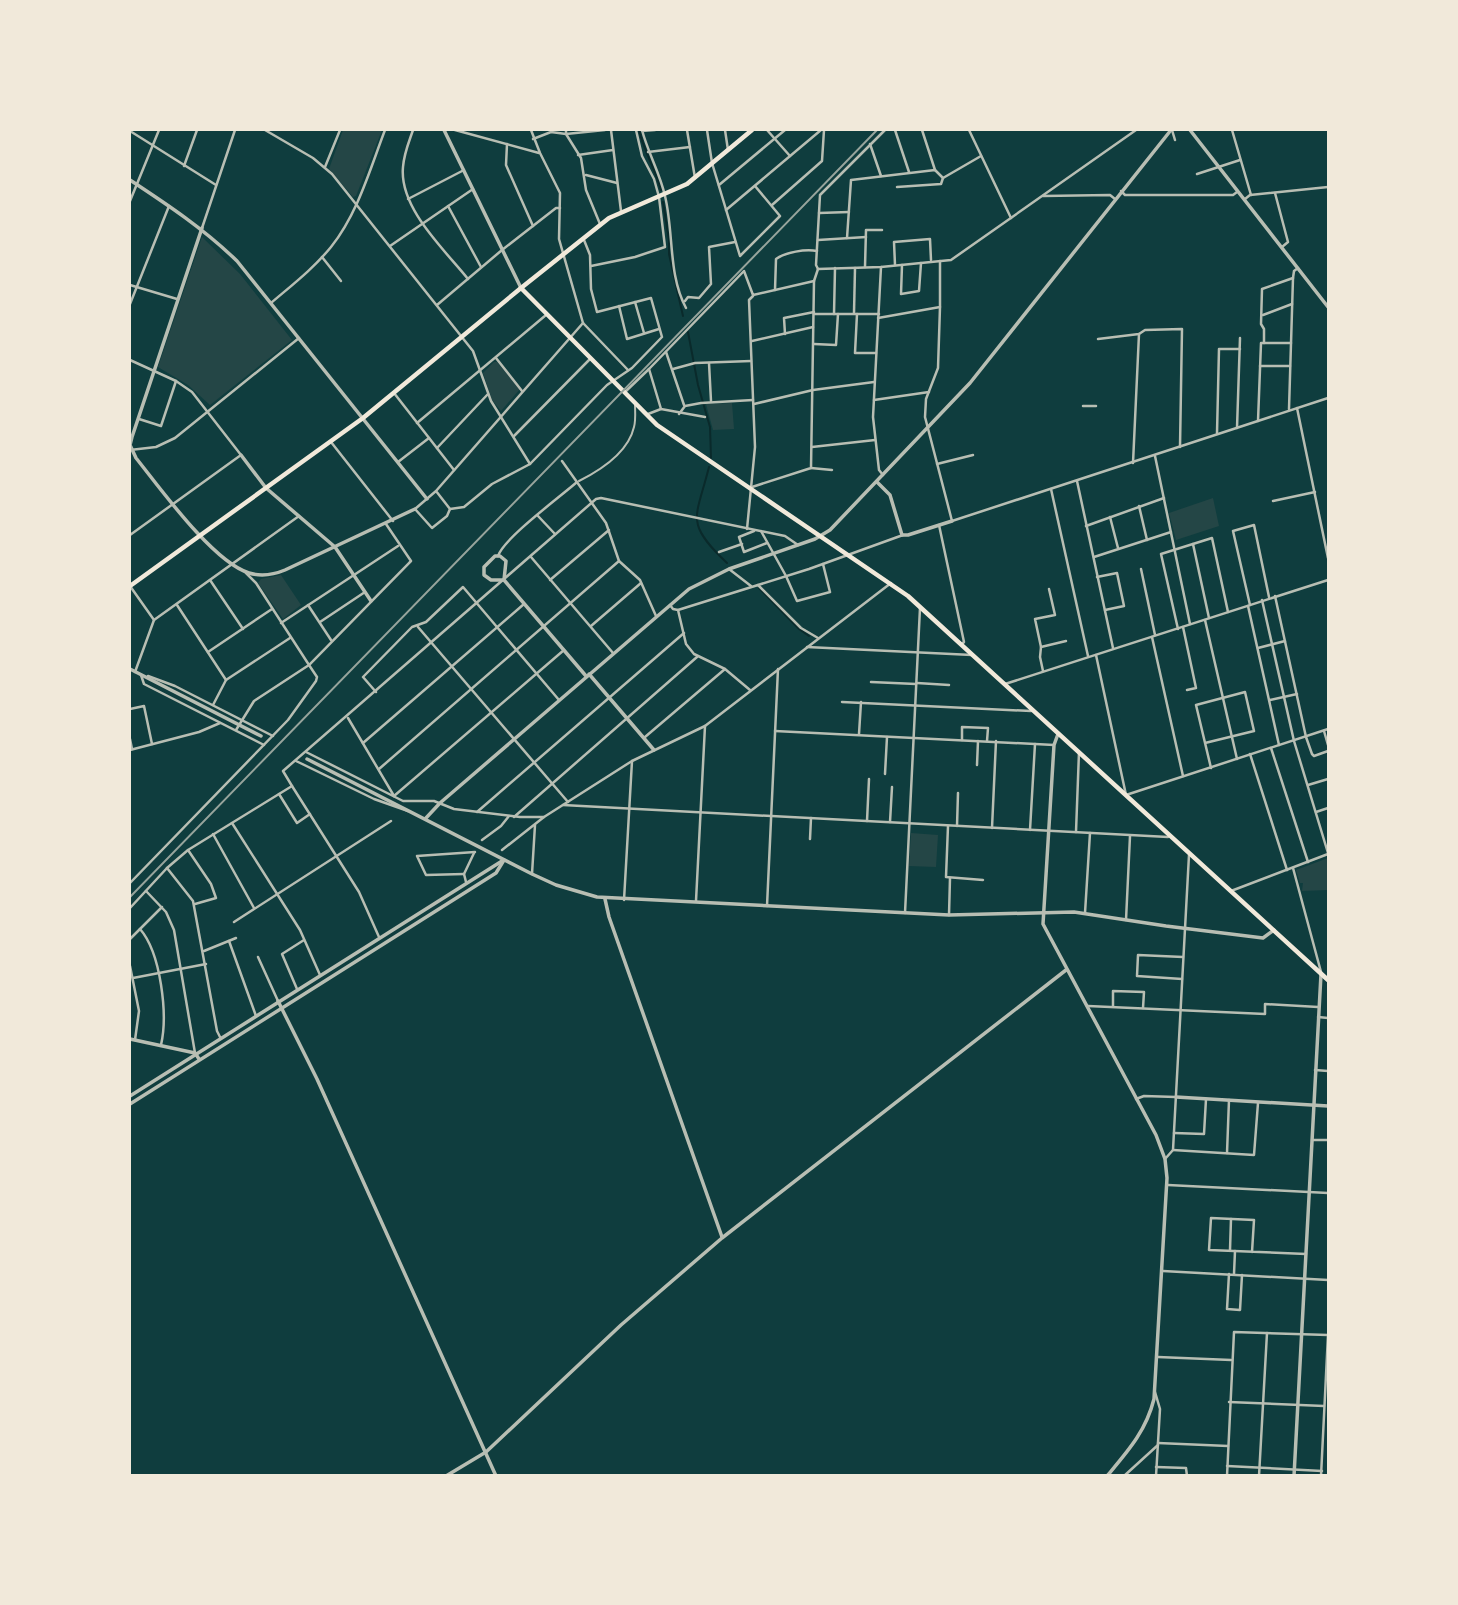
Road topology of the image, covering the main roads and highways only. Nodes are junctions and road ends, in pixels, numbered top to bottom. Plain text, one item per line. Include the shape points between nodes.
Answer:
1 (751, 130) edge
2 (743, 133) edge
3 (521, 288) junction
4 (130, 586) edge
5 (1328, 980) edge

1 - 2 main road
2 - 3 main road via 695,178 600,224
3 - 4 main road via 363,418
3 - 5 main road via 676,440 891,583

